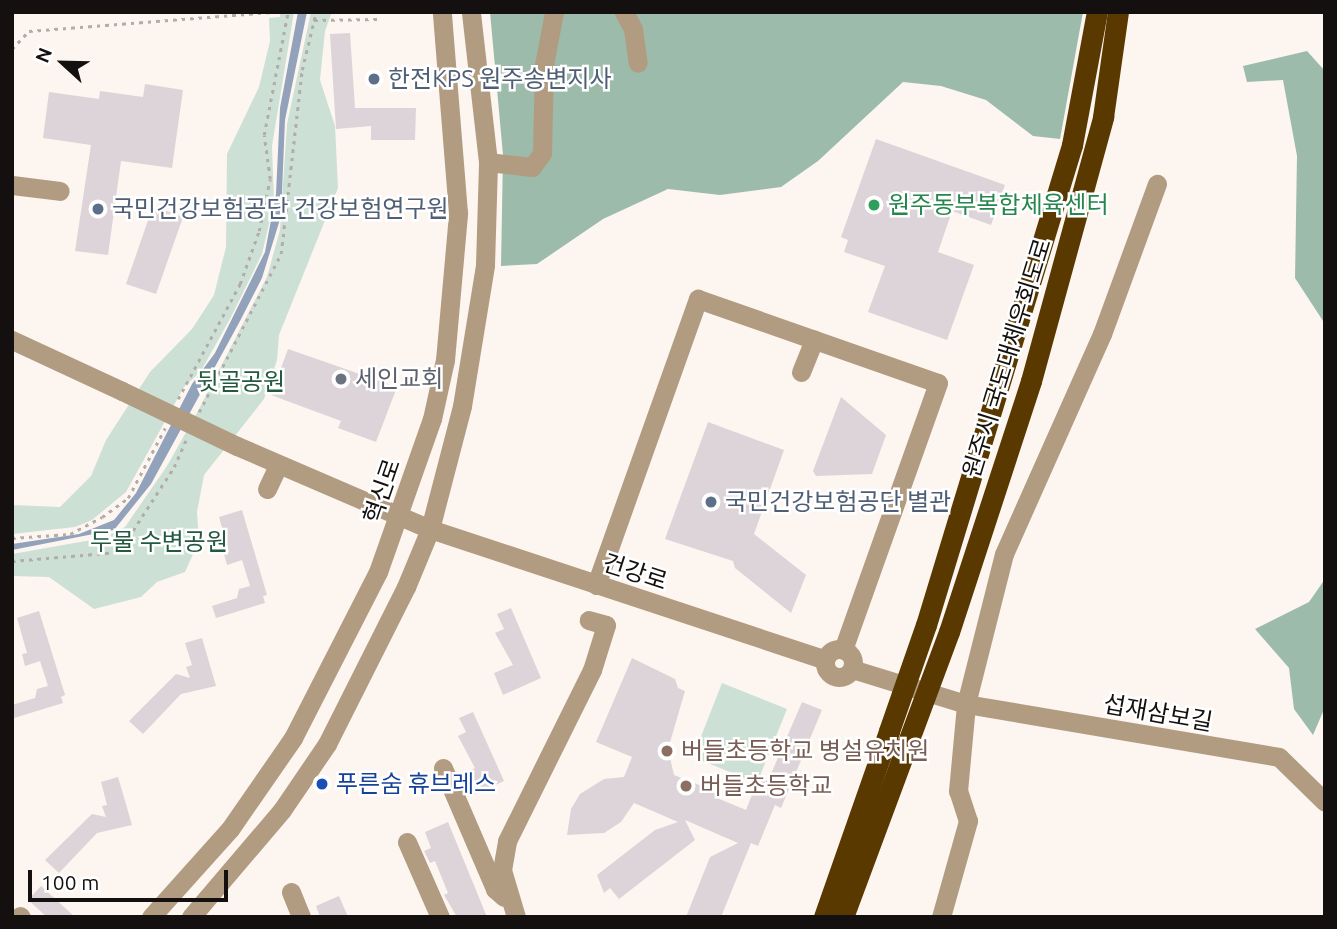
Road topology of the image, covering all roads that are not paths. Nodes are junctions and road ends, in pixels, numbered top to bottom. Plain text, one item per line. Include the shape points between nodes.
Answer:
1 (442, 12) edge
2 (471, 12) edge
3 (554, 12) edge
4 (624, 12) edge
5 (1097, 12) edge
6 (1118, 12) edge
7 (638, 63) dead end
8 (488, 162) junction
9 (1157, 184) dead end
10 (12, 185) edge
11 (60, 191) dead end
12 (12, 326) edge
13 (12, 340) edge
14 (814, 340) junction
15 (48, 354) junction
16 (801, 372) dead end
17 (278, 466) junction
18 (267, 489) dead end
19 (400, 516) junction
20 (430, 529) junction
21 (596, 585) junction
22 (589, 620) dead end
23 (843, 649) junction
24 (825, 660) junction
25 (852, 669) junction
26 (966, 704) junction
27 (898, 737) junction
28 (443, 768) dead end
29 (1325, 802) edge
30 (407, 842) dead end
31 (850, 875) junction
32 (290, 892) dead end
33 (512, 908) edge
34 (151, 917) edge
35 (191, 917) edge
36 (301, 917) edge
37 (440, 917) edge
38 (815, 917) edge
39 (824, 917) edge
40 (843, 917) edge
41 (857, 917) edge
42 (941, 917) edge

1 - 19 street, 혁신로 via 458,213 451,307 432,419
2 - 8 street
3 - 8 street via 544,65 542,153 532,167
4 - 7 street via 633,29
5 - 27 highway, 원주시 국도대체우회도로, bridge via 1072,145 926,625
6 - 27 highway, 원주시 국도대체우회도로, bridge via 1103,117 1031,381 949,632
8 - 20 street via 485,265 476,338
9 - 26 street via 1102,334 1004,554
10 - 11 street
12 - 15 street
13 - 15 street
14 - 16 street
14 - 21 street via 698,299
14 - 23 street via 937,383
15 - 17 street, bridge
17 - 18 street
17 - 19 street
19 - 20 street, 건강로
19 - 34 street, 혁신로 via 378,572 293,738 230,829
20 - 21 street, 건강로
20 - 35 street via 327,744 282,810
21 - 24 street, 건강로
22 - 33 street via 606,625 574,714 507,841 502,870
23 - 24 street via 834,650
23 - 25 street via 851,655
24 - 25 street via 832,676 841,677
25 - 26 street
26 - 29 street, 섭재삼보길 via 1279,757
26 - 42 street via 958,790 968,821
27 - 31 highway
28 - 33 street via 495,889
30 - 37 street
31 - 38 highway
31 - 39 highway
31 - 40 highway
31 - 41 highway
32 - 36 street

